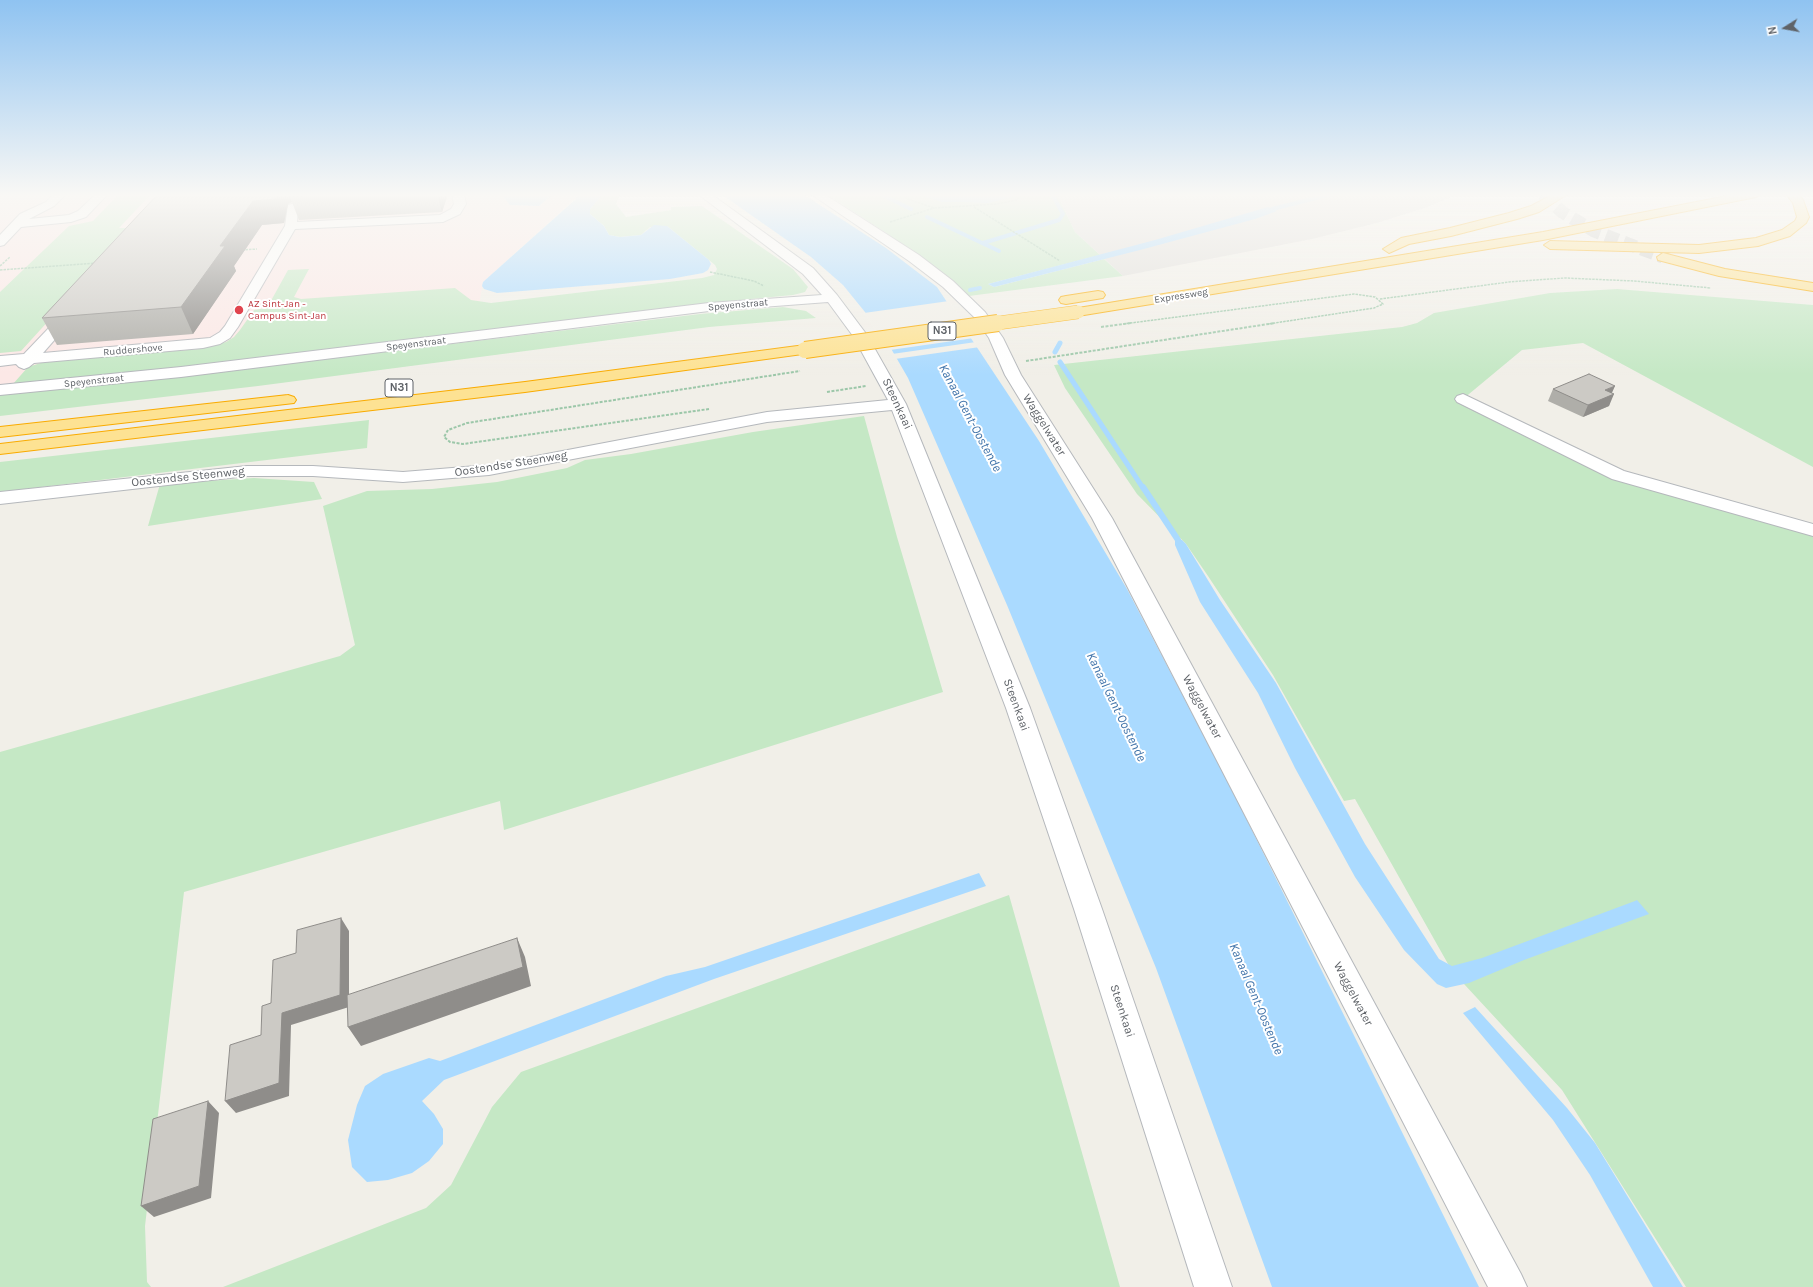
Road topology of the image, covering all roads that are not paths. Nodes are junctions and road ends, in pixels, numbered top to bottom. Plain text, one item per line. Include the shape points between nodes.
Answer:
1 (274, 254) edge
2 (785, 254) edge
3 (908, 254) edge
4 (1358, 254) edge
5 (1434, 254) edge
6 (1663, 257) tunnel mouth
7 (1223, 276) dead end
8 (1813, 287) edge
9 (1113, 293) dead end
10 (832, 298) junction
11 (80, 302) edge
12 (801, 344) junction
13 (29, 358) junction
14 (0, 361) edge
15 (0, 390) edge
16 (893, 393) junction
17 (1463, 399) dead end
18 (0, 432) edge
19 (0, 449) edge
20 (0, 498) edge
21 (1813, 530) edge
22 (1213, 1287) edge
23 (1508, 1287) edge

1 - 13 street, Ruddershove via 231,327 225,335 215,341
2 - 10 street, Steenkaai via 808,271
3 - 23 street, Waggelwater via 963,297 980,315 996,338 1013,375 1102,518
4 - 7 highway
5 - 12 highway, Expressweg / N31, bridge via 1078,312
6 - 8 highway via 1730,274
9 - 12 highway, N31
10 - 15 street, Speyenstraat via 709,307 181,372
10 - 16 street, Steenkaai via 860,335
11 - 13 street
12 - 18 highway, N31
12 - 19 highway, N31 via 510,389
13 - 14 street, Ruddershove
13 - 15 street
16 - 20 street, Oostendse Steenweg via 489,470 403,477 247,471
16 - 22 street, Steenkaai via 1018,708 1088,909
17 - 21 street via 1618,475

